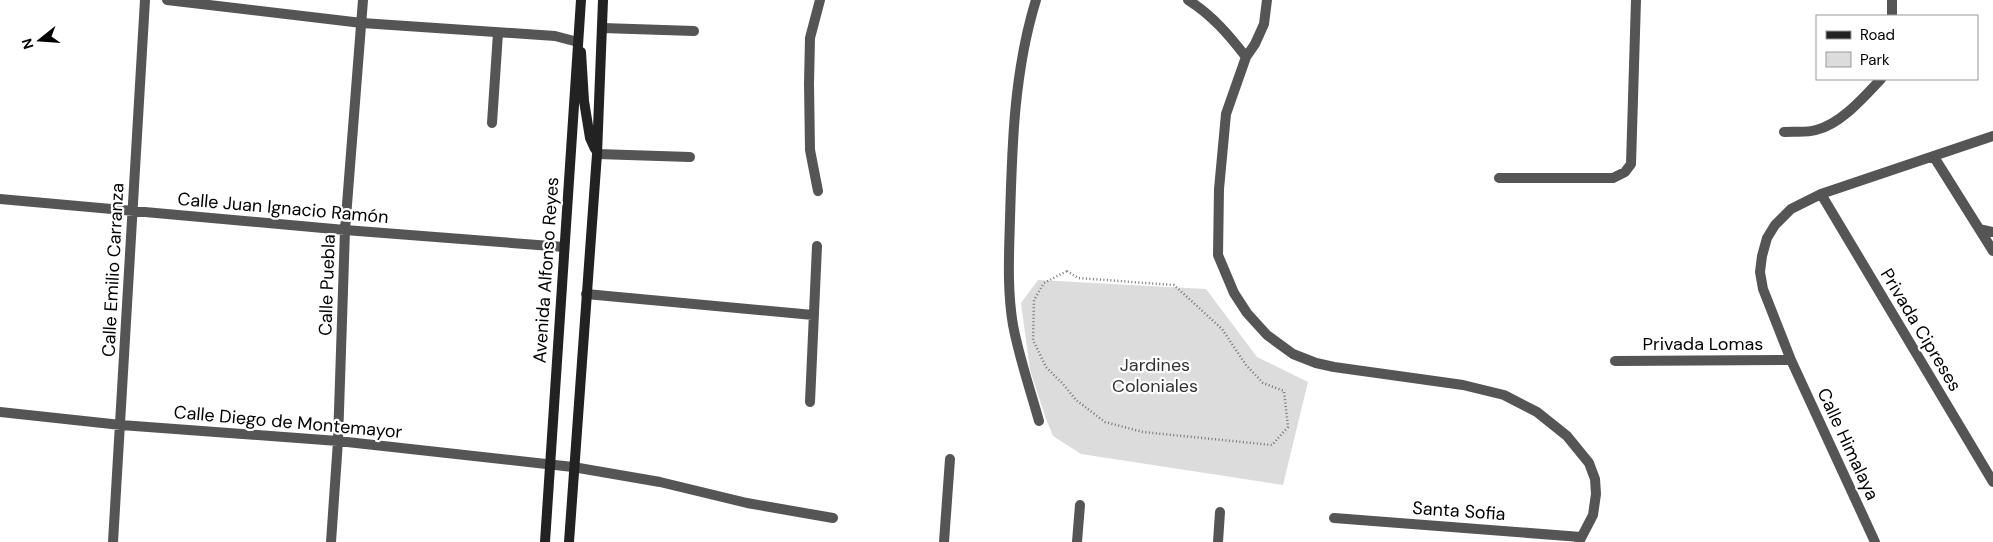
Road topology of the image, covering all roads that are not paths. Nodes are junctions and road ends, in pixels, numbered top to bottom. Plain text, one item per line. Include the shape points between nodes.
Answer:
1 (145, 0) edge
2 (166, 0) edge
3 (363, 0) edge
4 (581, 0) edge
5 (603, 0) edge
6 (820, 0) edge
7 (1036, 0) edge
8 (1188, 0) edge
9 (1268, 0) edge
10 (1636, 0) edge
11 (1892, 0) edge
12 (1892, 15) edge
13 (362, 23) junction
14 (602, 28) junction
15 (694, 31) dead end
16 (498, 33) junction
17 (578, 42) junction
18 (1246, 57) junction
19 (1880, 80) edge
20 (492, 123) dead end
21 (1784, 132) dead end
22 (1993, 136) edge
23 (597, 154) junction
24 (690, 157) dead end
25 (1934, 157) junction
26 (1499, 178) dead end
27 (818, 191) dead end
28 (1821, 194) junction
29 (0, 199) edge
30 (133, 212) junction
31 (1979, 229) junction
32 (345, 230) junction
33 (1993, 232) edge
34 (564, 246) junction
35 (817, 246) dead end
36 (1993, 251) edge
37 (586, 294) junction
38 (812, 315) junction
39 (1790, 360) junction
40 (1615, 361) dead end
41 (810, 402) dead end
42 (0, 412) edge
43 (1039, 421) dead end
44 (121, 425) junction
45 (338, 441) junction
46 (950, 459) dead end
47 (550, 464) junction
48 (574, 467) junction
49 (1993, 482) edge
50 (1080, 505) dead end
51 (1220, 512) dead end
52 (833, 518) dead end
53 (1334, 518) dead end
54 (1580, 540) edge
55 (113, 542) edge
56 (331, 542) edge
57 (545, 542) edge
58 (569, 542) edge
59 (944, 542) edge
60 (1077, 542) edge
61 (1218, 542) edge
62 (1875, 542) edge

1 - 30 street, Calle Emilio Carranza
2 - 13 street
3 - 13 street, Calle Puebla
4 - 17 main road, Avenida Alfonso Reyes
5 - 14 main road
6 - 27 street via 810,38 809,84 810,150
7 - 43 street via 1021,56 1016,105 1008,287 1013,326
8 - 18 street via 1214,20
9 - 18 street via 1264,24
10 - 26 street via 1631,164 1625,172 1614,178 1595,179
11 - 12 street
13 - 16 street
13 - 32 street, Calle Puebla
14 - 15 street
14 - 23 main road
16 - 17 street via 555,36
16 - 20 street
17 - 23 main road via 587,122
17 - 34 main road, Avenida Alfonso Reyes
18 - 54 street via 1226,114 1219,189 1218,255 1234,293 1247,313 1267,335 1293,354 1316,363 1463,385 1504,395 1537,412 1567,436 1589,463 1595,478 1592,515
19 - 21 street via 1856,105 1827,126 1815,131
22 - 25 street, Calle Himalaya
23 - 24 street
23 - 37 main road
25 - 28 street, Calle Himalaya
25 - 31 street
28 - 39 street, Calle Himalaya via 1792,209 1775,226 1767,238 1762,256 1763,289
28 - 49 street, Privada Cipreses
29 - 30 street, Calle Juan Ignacio Ramón
30 - 32 street, Calle Juan Ignacio Ramón
30 - 44 street, Calle Emilio Carranza
31 - 33 street
31 - 36 street
32 - 34 street, Calle Juan Ignacio Ramón
32 - 45 street, Calle Puebla
34 - 47 main road, Avenida Alfonso Reyes
35 - 38 street
37 - 38 street
37 - 48 main road
38 - 41 street
39 - 40 street, Privada Lomas
39 - 62 street, Calle Himalaya
42 - 44 street, Calle Diego de Montemayor
44 - 45 street, Calle Diego de Montemayor
44 - 55 street, Calle Emilio Carranza
45 - 47 street, Calle Diego de Montemayor
45 - 56 street, Calle Puebla
46 - 59 street
47 - 48 street, Calle Diego de Montemayor
47 - 57 main road, Avenida Alfonso Reyes
48 - 52 street, Calle Diego de Montemayor
48 - 58 main road
50 - 60 street
51 - 61 street
53 - 54 street, Santa Sofia

